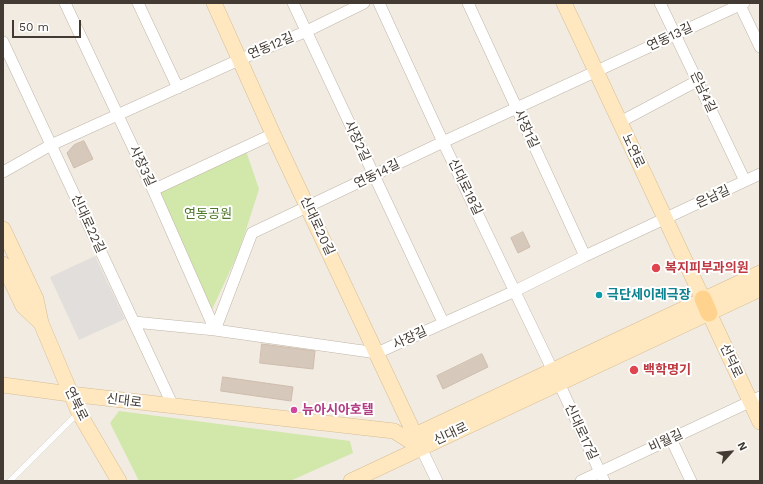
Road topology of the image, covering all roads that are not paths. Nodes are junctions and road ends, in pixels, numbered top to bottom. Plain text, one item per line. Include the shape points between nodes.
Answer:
1 (65, 3) edge
2 (138, 3) edge
3 (214, 3) edge
4 (293, 3) edge
5 (364, 3) edge
6 (379, 3) edge
7 (468, 3) edge
8 (564, 3) edge
9 (660, 3) edge
10 (741, 4) edge
11 (307, 31) junction
12 (675, 35) junction
13 (3, 42) edge
14 (760, 47) edge
15 (241, 59) junction
16 (596, 72) junction
17 (697, 81) junction
18 (178, 88) junction
19 (516, 108) junction
20 (118, 115) junction
21 (620, 122) junction
22 (273, 134) junction
23 (443, 142) junction
24 (51, 145) junction
25 (3, 172) edge
26 (760, 174) edge
27 (373, 175) junction
28 (745, 181) junction
29 (153, 190) junction
30 (308, 207) junction
31 (665, 219) junction
32 (3, 229) edge
33 (585, 256) junction
34 (3, 264) edge
35 (760, 273) edge
36 (760, 289) edge
37 (515, 291) junction
38 (706, 306) junction
39 (134, 322) junction
40 (443, 322) junction
41 (41, 323) junction
42 (215, 330) junction
43 (377, 353) junction
44 (556, 377) junction
45 (3, 385) edge
46 (70, 394) junction
47 (755, 400) edge
48 (174, 406) junction
49 (78, 412) junction
50 (760, 422) edge
51 (671, 439) junction
52 (418, 441) junction
53 (602, 477) edge
54 (10, 481) edge
55 (119, 481) edge
56 (351, 481) edge
57 (437, 481) edge
58 (581, 481) edge
59 (691, 481) edge

1 - 20 street, 사장3길
2 - 18 street
3 - 15 main road, 신대로20길
4 - 11 street, 사장2길
5 - 11 street, 연동12길
6 - 23 street, 신대로18길
7 - 19 street, 사장1길
8 - 16 main road, 노연로
9 - 12 street, 은남4길
10 - 12 street, 연동13길
10 - 14 street
11 - 15 street, 연동12길
11 - 27 street, 사장2길
12 - 16 street, 연동13길
12 - 17 street, 은남4길
13 - 24 street, 신대로22길
15 - 18 street, 연동12길
15 - 22 main road, 신대로20길
16 - 19 street, 연동14길
16 - 21 main road, 노연로
17 - 21 street
17 - 28 street, 은남4길
18 - 20 street, 연동12길
19 - 23 street, 연동14길
19 - 33 street, 사장1길
20 - 24 street, 연동12길
20 - 29 street, 사장3길
21 - 31 main road, 노연로
22 - 29 street
22 - 30 main road, 신대로20길
23 - 27 street, 연동14길
23 - 37 street, 신대로18길
24 - 25 street, 연동12길
24 - 39 street, 신대로22길
26 - 28 street, 은남길
27 - 30 street, 연동14길
27 - 40 street, 사장2길
28 - 31 street, 은남길
29 - 42 street, 사장3길
30 - 42 street, 연동14길 via 252,233
30 - 43 main road, 신대로20길
31 - 33 street, 사장길
31 - 38 main road, 노연로
32 - 41 main road, 연북로 via 36,299
33 - 37 street, 사장길
34 - 41 main road, 연북로 via 23,306
35 - 38 main road, 신대로
36 - 38 main road, 신대로
37 - 40 street, 사장길
37 - 44 street, 신대로18길
38 - 44 main road, 신대로
38 - 47 main road, 선덕로
39 - 42 street, 사장길
39 - 48 street, 신대로22길
40 - 43 street, 사장길
41 - 46 main road, 연북로
42 - 43 street, 사장길
43 - 52 main road, 신대로20길
44 - 52 main road, 신대로
44 - 53 street, 신대로17길
45 - 46 main road, 신대로
46 - 48 main road, 신대로
46 - 49 main road, 연북로
47 - 50 main road, 선덕로
47 - 51 street, 비월길
48 - 52 main road, 신대로 via 394,431
49 - 54 lane
49 - 55 main road, 연북로
51 - 53 street, 비월길
51 - 59 street
52 - 56 main road
52 - 57 street
53 - 58 street, 비월길

